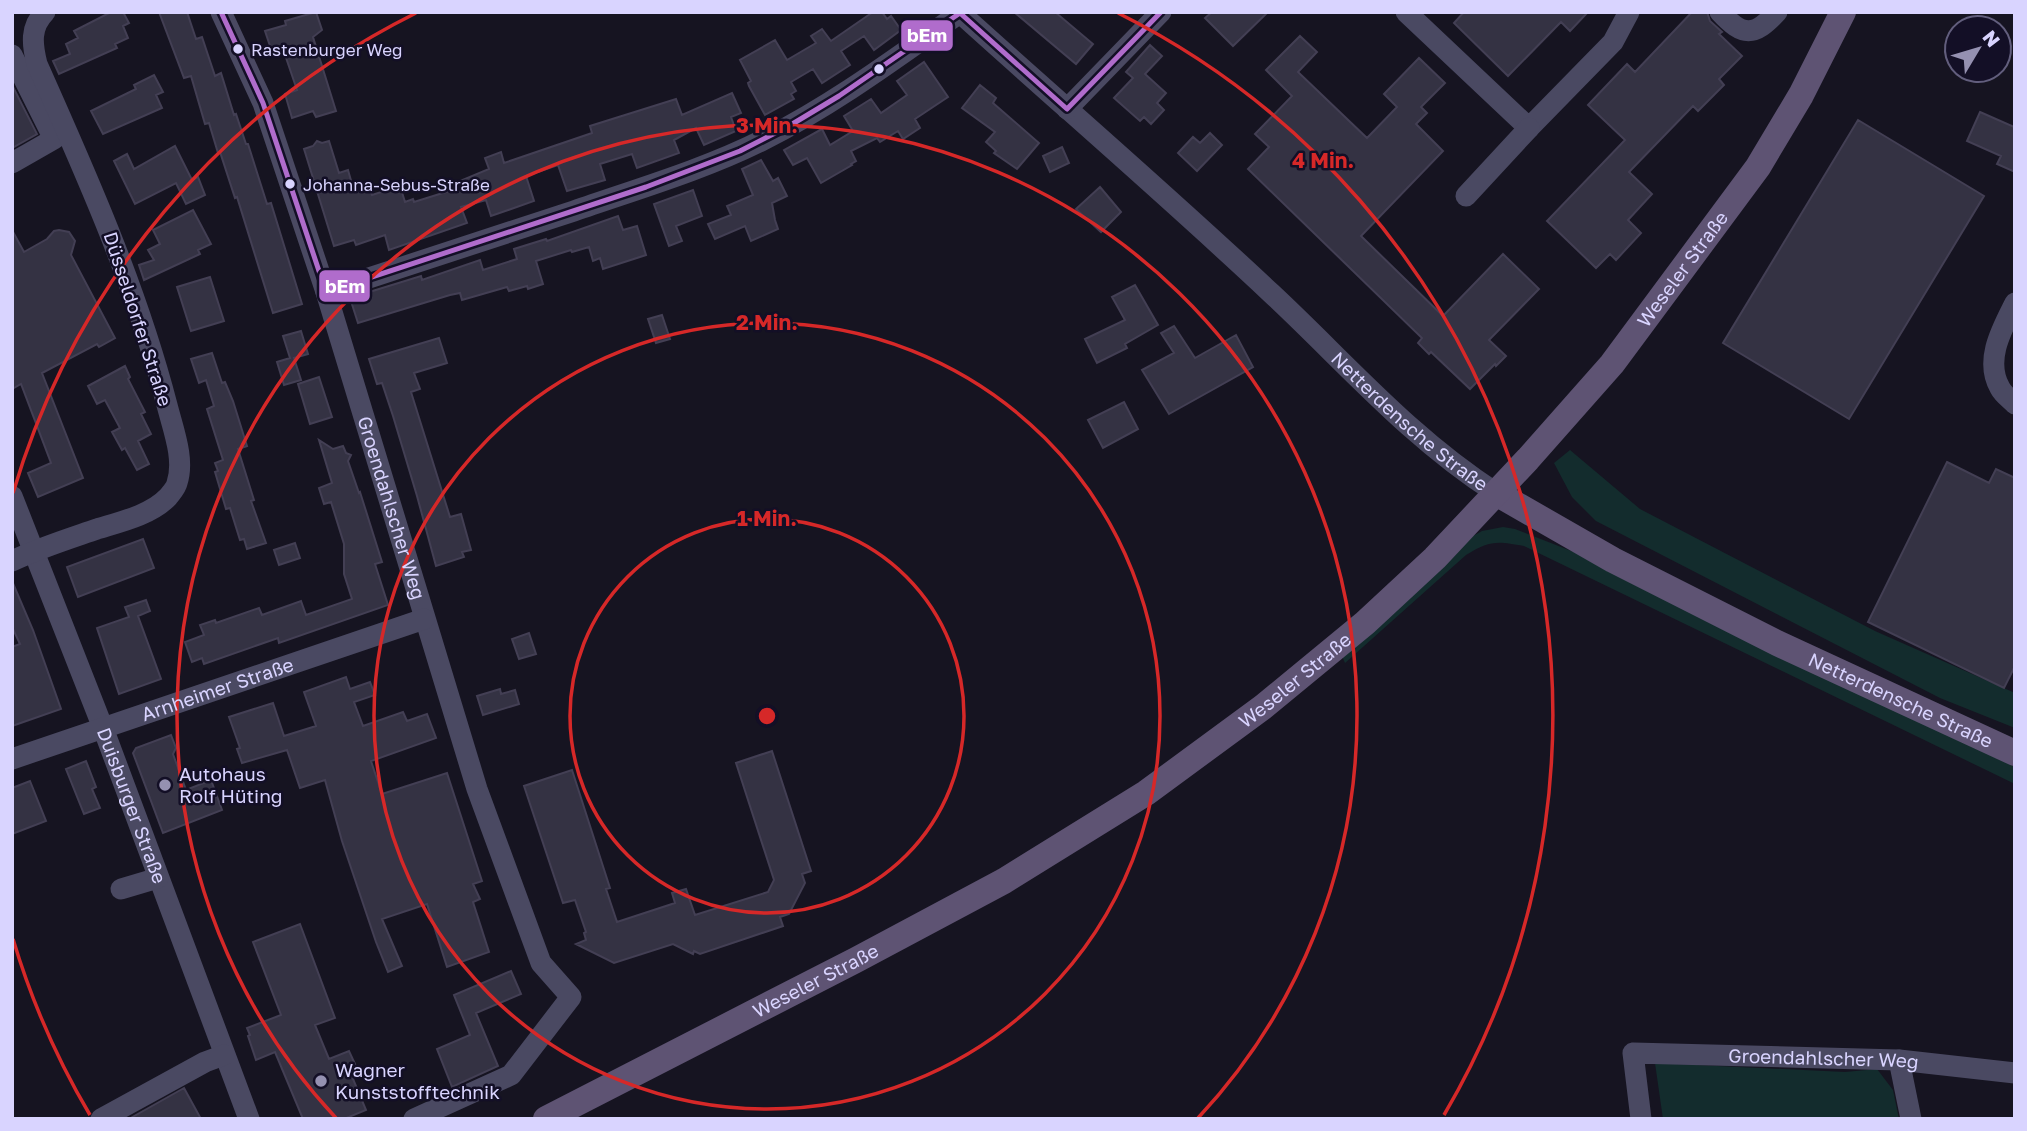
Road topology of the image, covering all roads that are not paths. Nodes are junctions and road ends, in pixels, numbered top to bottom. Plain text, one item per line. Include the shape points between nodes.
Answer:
1 (45, 12) edge
2 (221, 12) edge
3 (1161, 12) edge
4 (1406, 12) edge
5 (1629, 12) edge
6 (1720, 12) edge
7 (1777, 12) edge
8 (1843, 12) edge
9 (960, 13) edge
10 (19, 50) edge
11 (1067, 110) junction
12 (1529, 128) junction
13 (61, 136) junction
14 (12, 163) edge
15 (1466, 196) dead end
16 (326, 292) junction
17 (2015, 303) edge
18 (2015, 404) edge
19 (1496, 493) junction
20 (12, 496) edge
21 (34, 550) junction
22 (12, 561) edge
23 (424, 619) junction
24 (103, 728) junction
25 (2015, 753) edge
26 (12, 759) edge
27 (158, 878) junction
28 (121, 889) dead end
29 (224, 1055) junction
30 (1899, 1059) junction
31 (2015, 1073) edge
32 (101, 1119) edge
33 (249, 1119) edge
34 (414, 1119) edge
35 (546, 1119) edge
36 (1641, 1119) edge
37 (1911, 1119) edge

1 - 10 street, Düsseldorfer Straße
2 - 16 street, Groendahlscher Weg via 263,103
3 - 11 street
4 - 12 street
5 - 12 street via 1613,42
6 - 7 street via 1746,32 1766,24
8 - 19 main road, Weseler Straße via 1751,178 1612,364
9 - 11 street, Netterdensche Straße
9 - 16 street via 809,114 719,160
10 - 13 street, Düsseldorfer Straße via 37,64
11 - 19 street, Netterdensche Straße via 1181,209 1393,412 1453,465
12 - 15 street
13 - 14 street
13 - 21 street, Düsseldorfer Straße via 111,232 137,302 179,465 177,484 160,504 135,517
16 - 23 street, Groendahlscher Weg
17 - 18 street via 1992,362 2000,387
19 - 25 main road, Netterdensche Straße via 1777,643
19 - 35 main road, Weseler Straße via 1365,623 1263,707 1146,793 1004,881
20 - 21 street, Duisburger Straße
21 - 22 street, Düsseldorfer Straße
21 - 24 street, Duisburger Straße
23 - 24 street, Arnheimer Straße
23 - 34 street, Groendahlscher Weg via 477,789 541,963 571,997 511,1075
24 - 26 street, Arnheimer Straße
24 - 27 street, Duisburger Straße
27 - 28 street
27 - 29 street, Duisburger Straße
29 - 32 street
29 - 33 street, Duisburger Straße
30 - 31 street, Groendahlscher Weg
30 - 36 street, Groendahlscher Weg via 1633,1053
30 - 37 street

